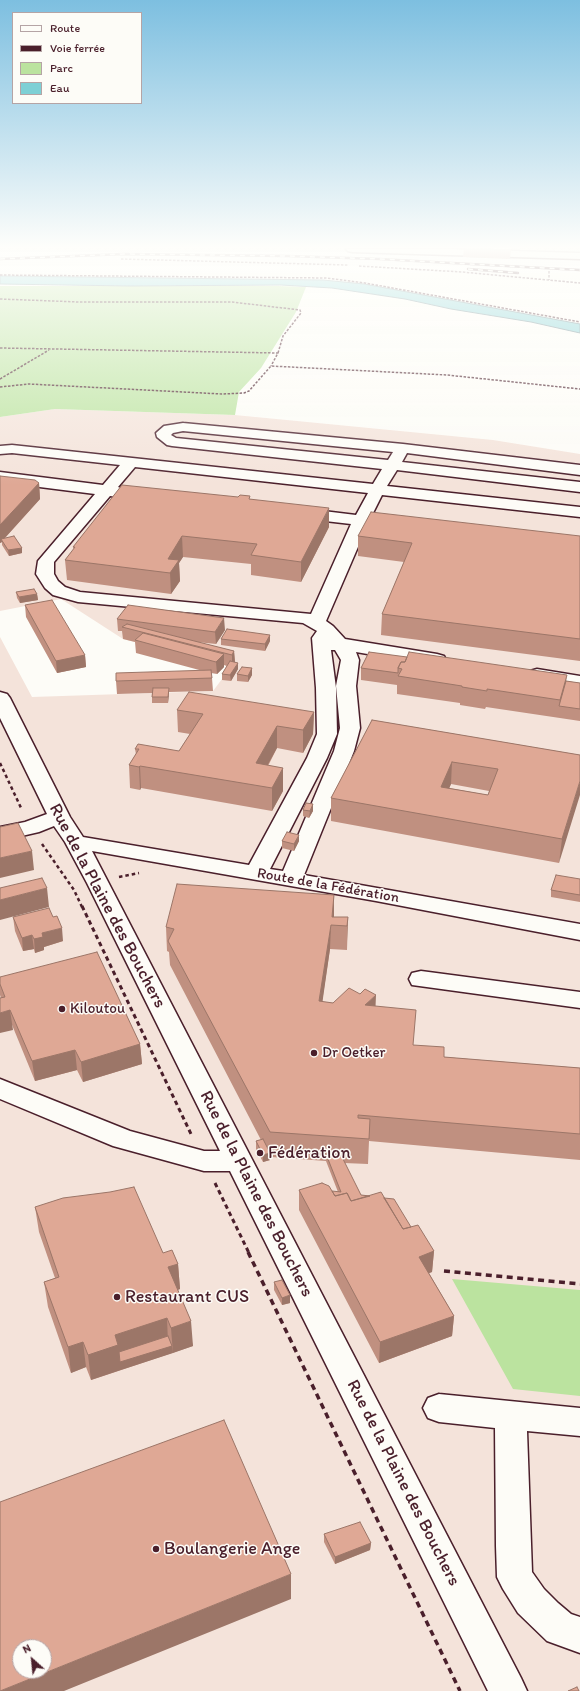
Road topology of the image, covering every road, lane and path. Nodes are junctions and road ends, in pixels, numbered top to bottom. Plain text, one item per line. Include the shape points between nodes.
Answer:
1 (289, 328) edge
2 (0, 348) edge
3 (49, 349) junction
4 (278, 353) junction
5 (271, 366) junction
6 (0, 379) edge
7 (0, 387) edge
8 (580, 389) edge
9 (403, 448) junction
10 (0, 450) edge
11 (132, 462) junction
12 (392, 465) junction
13 (580, 470) edge
14 (0, 477) edge
15 (580, 487) edge
16 (108, 490) junction
17 (377, 490) junction
18 (132, 493) edge
19 (282, 511) edge
20 (580, 512) edge
21 (361, 521) junction
22 (392, 524) edge
23 (326, 635) junction
24 (456, 662) edge
25 (518, 672) edge
26 (580, 682) edge
27 (0, 698) edge
28 (59, 817) junction
29 (0, 834) edge
30 (76, 842) junction
31 (256, 873) junction
32 (291, 879) junction
33 (74, 890) dead end
34 (580, 932) edge
35 (421, 979) dead end
36 (580, 1000) edge
37 (0, 1088) edge
38 (204, 1161) junction
39 (239, 1161) junction
40 (444, 1271) dead end
41 (580, 1284) edge
42 (439, 1408) dead end
43 (511, 1415) junction
44 (580, 1422) edge
45 (580, 1635) edge
46 (460, 1691) edge
47 (508, 1691) edge

1 - 4 path via 283,336
2 - 3 path
3 - 4 path
3 - 6 path
4 - 5 path
5 - 7 path via 249,391 244,393 29,384
5 - 8 path via 447,375
9 - 12 street
9 - 12 street via 183,428 169,429 163,433 164,437 172,442
9 - 13 street
10 - 11 street via 12,449
11 - 16 street
11 - 17 street
12 - 15 street
12 - 17 street
14 - 16 street
16 - 18 street
16 - 23 street via 46,561 45,574 59,591 78,597 306,618
17 - 20 street
17 - 21 street
19 - 21 street
21 - 22 street
21 - 23 street
23 - 24 street
23 - 31 street via 327,734 317,758
23 - 32 street via 350,660 346,686 350,728 344,751
25 - 26 street
27 - 28 street, Rue de la Plaine des Bouchers
28 - 29 street
28 - 30 street, Rue de la Plaine des Bouchers
30 - 31 street, Route de la Fédération
30 - 39 street, Rue de la Plaine des Bouchers
31 - 32 street, Route de la Fédération
32 - 34 street, Route de la Fédération
33 - 38 path
35 - 36 street
37 - 38 street via 122,1139
38 - 39 street
38 - 46 path
39 - 47 street, Rue de la Plaine des Bouchers
40 - 41 path
42 - 43 street
43 - 44 street
43 - 45 street via 515,1577 545,1616 560,1628

